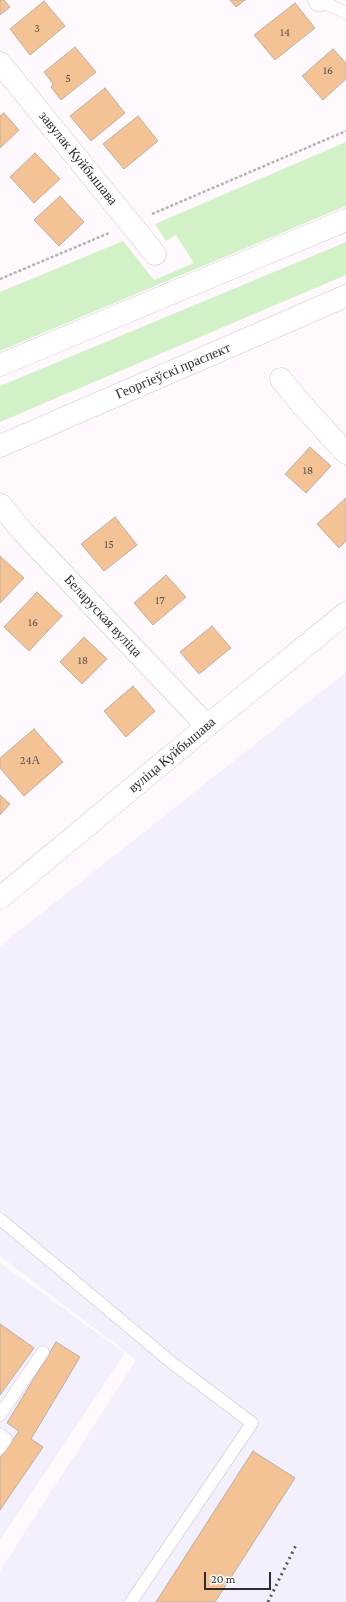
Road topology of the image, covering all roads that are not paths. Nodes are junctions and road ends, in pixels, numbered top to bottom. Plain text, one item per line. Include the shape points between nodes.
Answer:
1 (319, 0) edge
2 (346, 13) edge
3 (0, 63) edge
4 (346, 220) edge
5 (155, 254) dead end
6 (346, 296) edge
7 (0, 365) edge
8 (281, 379) dead end
9 (0, 446) edge
10 (346, 453) edge
11 (1, 505) dead end
12 (346, 613) edge
13 (207, 726) junction
14 (0, 898) edge
15 (0, 1219) edge
16 (43, 1352) dead end
17 (0, 1415) edge
18 (0, 1434) edge
19 (0, 1448) edge
20 (131, 1602) edge

1 - 2 lane
3 - 5 street, завулак Куйбышава
4 - 7 street
6 - 9 street, Георгіеўскі праспект
8 - 10 street
11 - 13 street, Беларуская вуліца via 23,532
12 - 13 street, вуліца Куйбышава
13 - 14 street, вуліца Куйбышава
15 - 20 lane via 170,1362 252,1423
16 - 17 lane
18 - 19 lane via 6,1439

